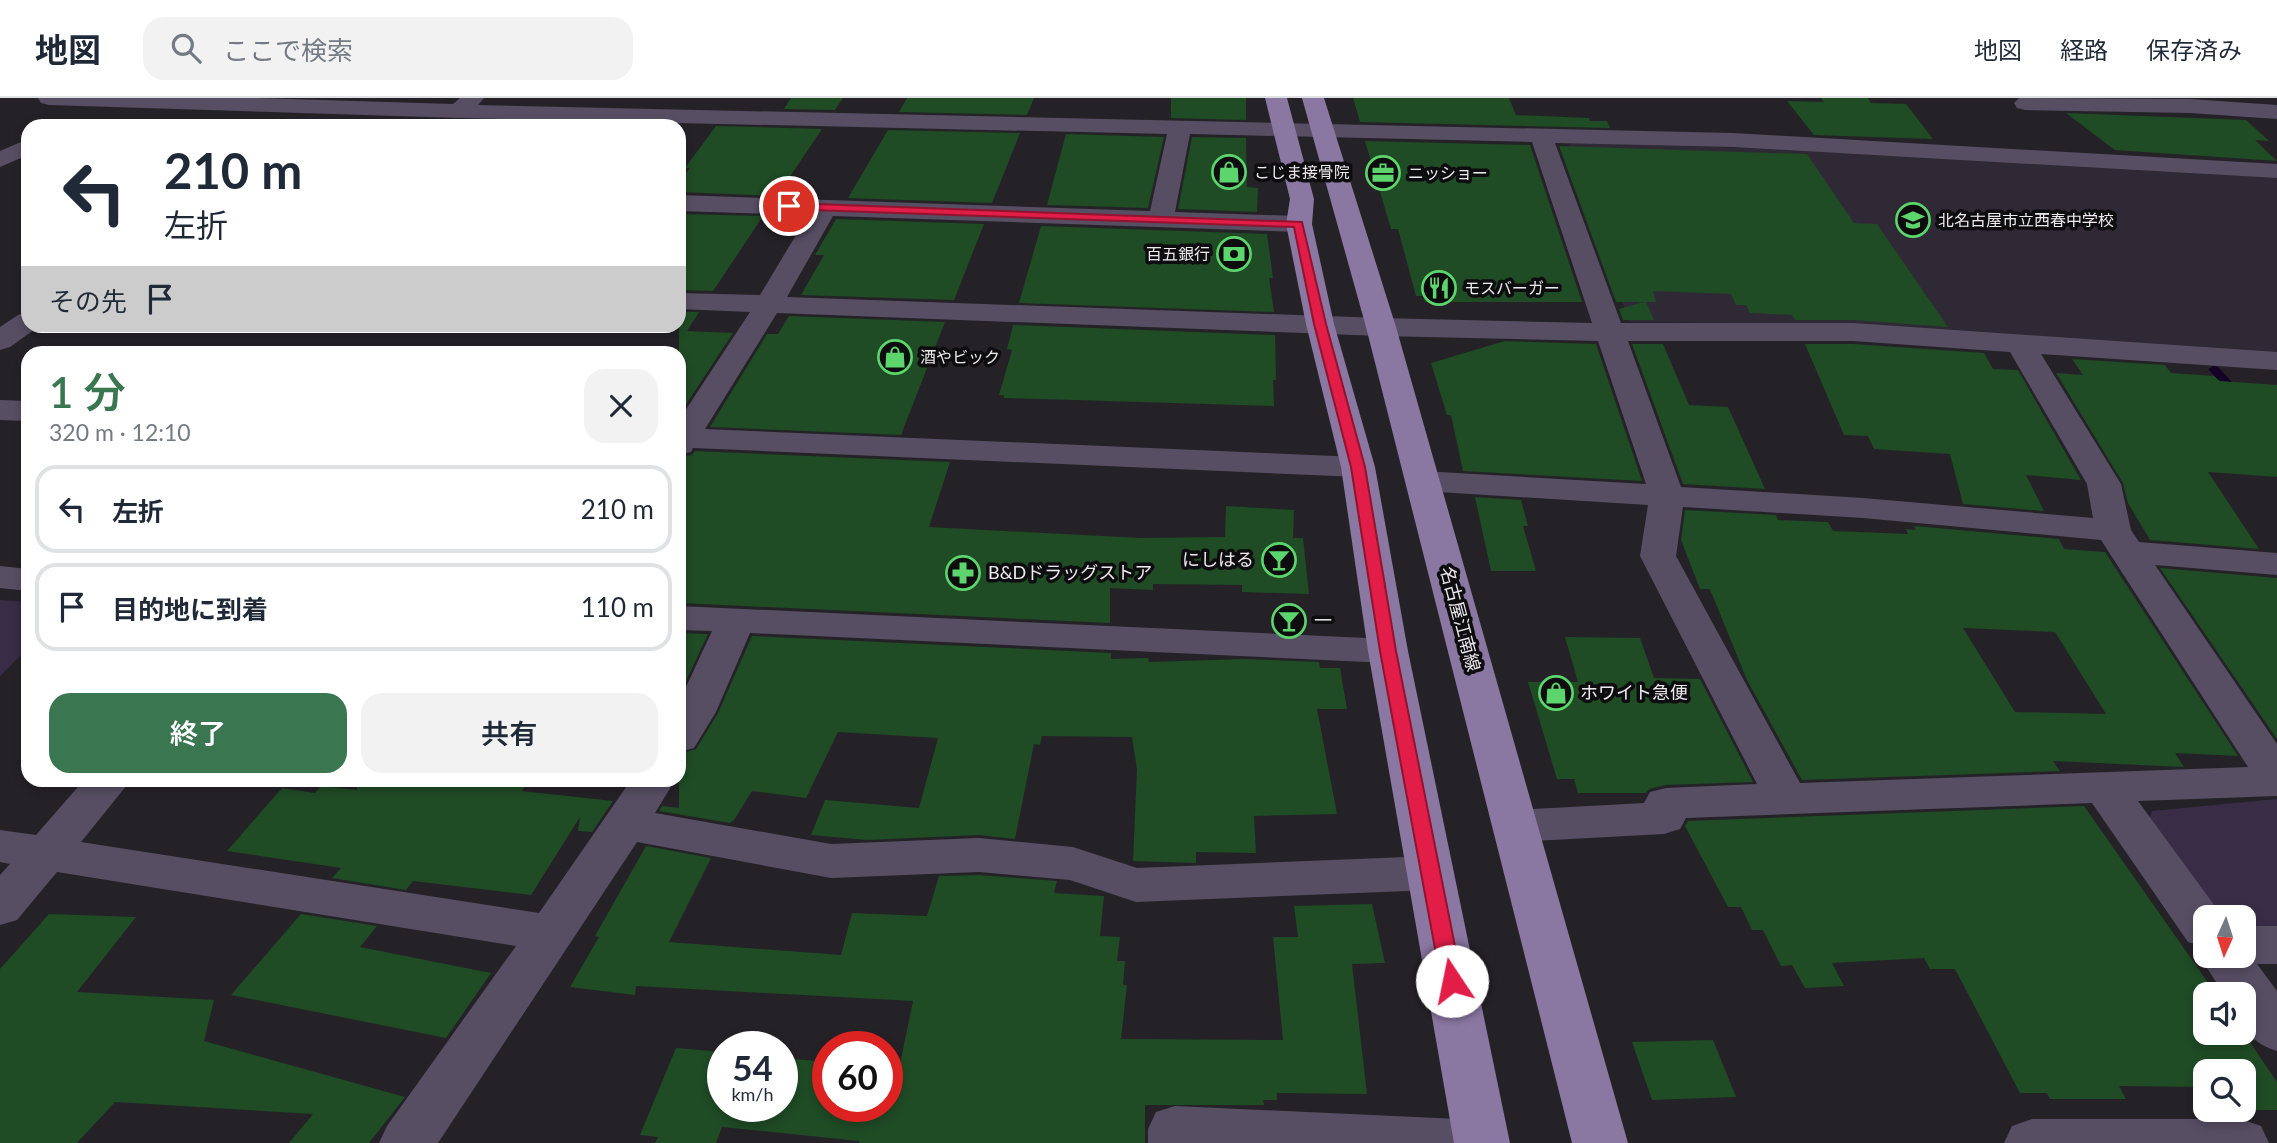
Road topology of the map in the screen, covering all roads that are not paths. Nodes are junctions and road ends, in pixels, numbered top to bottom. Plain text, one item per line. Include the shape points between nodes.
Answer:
1 (49, 98) edge
2 (120, 99) edge
3 (2022, 101) edge
4 (234, 103) junction
5 (466, 104) edge
6 (2277, 112) edge
7 (1280, 113) edge
8 (1317, 115) edge
9 (81, 119) edge
10 (211, 119) edge
11 (1180, 127) junction
12 (1541, 136) junction
13 (21, 150) edge
14 (2098, 159) junction
15 (0, 160) edge
16 (2277, 171) edge
17 (686, 203) edge
18 (825, 208) junction
19 (1161, 219) junction
20 (1299, 224) junction
21 (686, 301) edge
22 (769, 304) junction
23 (1320, 324) junction
24 (21, 326) edge
25 (1381, 327) junction
26 (1609, 332) junction
27 (0, 341) edge
28 (2020, 344) junction
29 (2277, 361) edge
30 (0, 410) edge
31 (21, 411) edge
32 (686, 432) edge
33 (686, 441) edge
34 (1358, 467) junction
35 (1422, 481) junction
36 (1667, 495) junction
37 (2120, 541) junction
38 (2277, 564) edge
39 (0, 578) edge
40 (21, 580) edge
41 (686, 618) edge
42 (736, 620) junction
43 (1388, 651) junction
44 (686, 727) edge
45 (2277, 779) edge
46 (103, 787) edge
47 (649, 787) edge
48 (2105, 787) junction
49 (1786, 798) junction
50 (626, 824) junction
51 (1516, 826) junction
52 (0, 846) edge
53 (47, 853) junction
54 (1432, 873) junction
55 (0, 907) edge
56 (2193, 912) edge
57 (550, 933) junction
58 (2256, 945) edge
59 (2277, 945) edge
60 (2233, 968) edge
61 (2277, 1030) edge
62 (407, 1143) edge
63 (1176, 1143) edge
64 (1458, 1143) edge
65 (1482, 1143) edge
66 (1600, 1143) edge
67 (2032, 1143) edge
68 (2241, 1143) edge

1 - 2 street
2 - 4 street
2 - 9 street
3 - 6 street
3 - 14 street
4 - 5 street
4 - 10 street
5 - 11 street
7 - 8 street
7 - 11 street
7 - 20 main road via 1302,198
8 - 12 street
8 - 25 main road, 名古屋江南線
11 - 19 street
12 - 14 street via 1837,144
12 - 26 street
13 - 15 street
14 - 16 street
17 - 18 street
18 - 19 street
18 - 22 street
19 - 20 street
20 - 23 main road
21 - 22 street
22 - 23 street
22 - 32 street
23 - 25 street
23 - 34 main road
24 - 27 street
25 - 26 street
25 - 35 main road, 名古屋江南線
26 - 28 street via 1853,332
26 - 36 street
28 - 29 street
28 - 37 street via 2104,484
30 - 31 street
33 - 34 street
34 - 43 main road
35 - 36 street
35 - 51 main road, 名古屋江南線
36 - 37 street via 1863,508
36 - 49 street via 1658,556
37 - 38 street
37 - 45 street
39 - 40 street
41 - 42 street
42 - 43 street
42 - 44 street
43 - 54 main road
45 - 48 street
46 - 53 street
47 - 50 street
48 - 49 street
48 - 56 street
49 - 51 street via 1665,803 1664,818
50 - 54 street via 831,861 979,855 1073,864 1136,885
50 - 57 street
51 - 66 main road, 名古屋江南線
52 - 53 street
53 - 55 street
53 - 57 street
54 - 65 main road
57 - 62 street
58 - 59 street
60 - 61 street
63 - 64 street via 1175,1129
67 - 68 street

